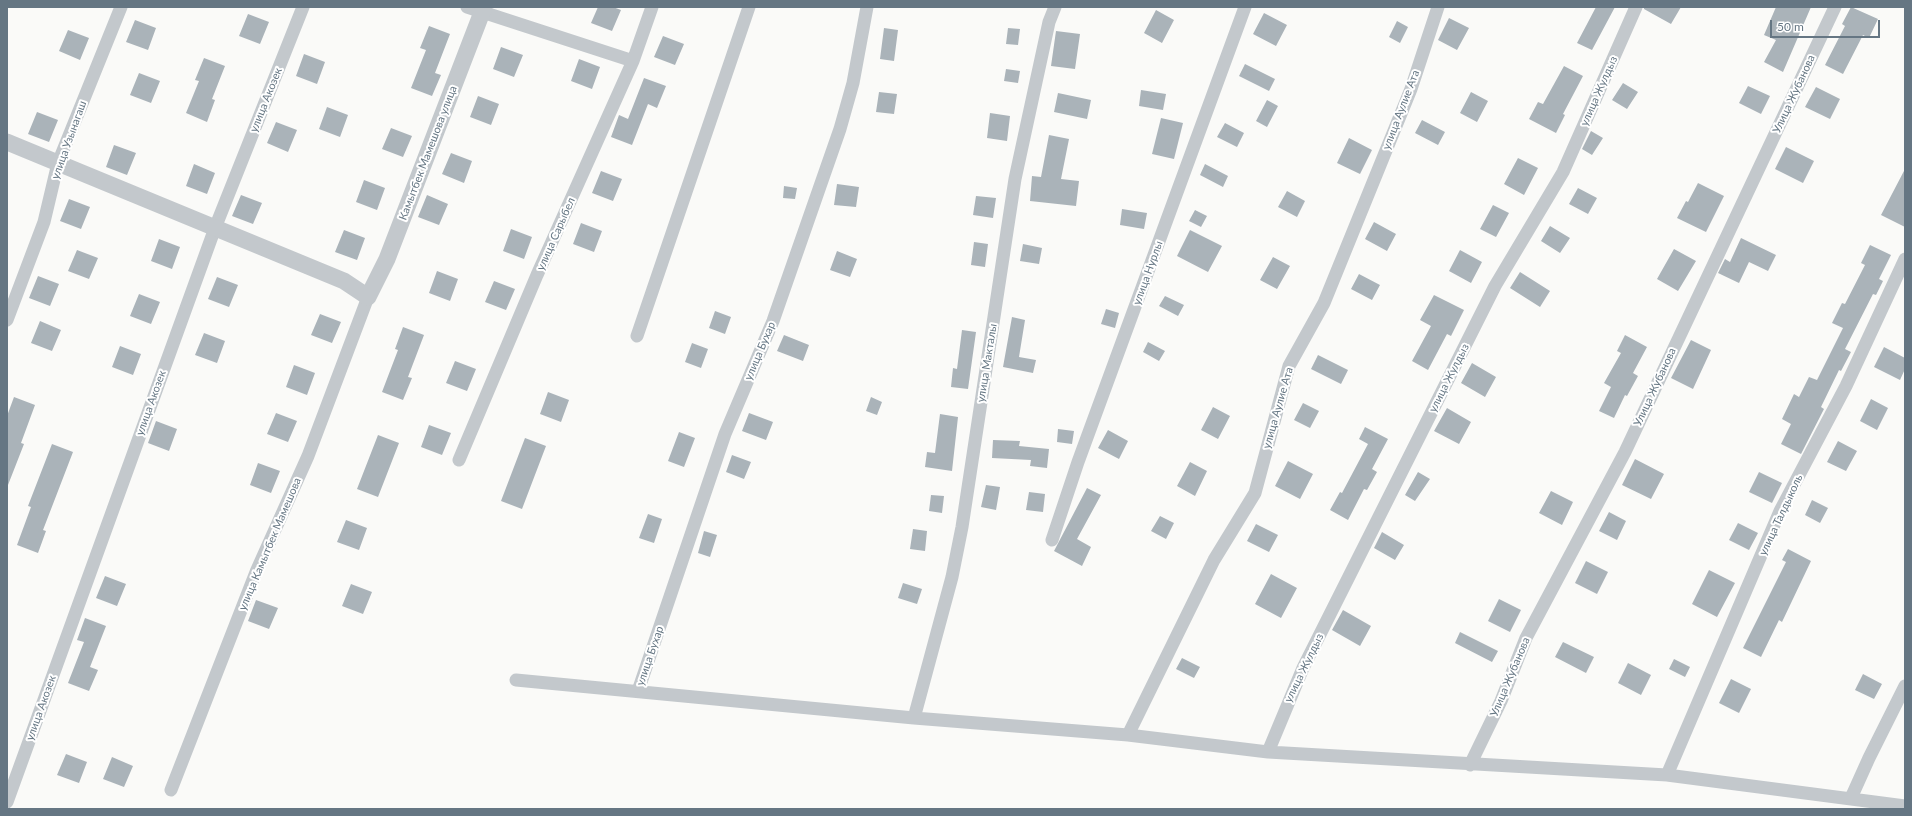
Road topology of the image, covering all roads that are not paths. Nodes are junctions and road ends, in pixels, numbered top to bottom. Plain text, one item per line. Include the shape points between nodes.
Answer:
1 (121, 7) edge
2 (303, 7) edge
3 (652, 7) edge
4 (748, 7) edge
5 (867, 7) edge
6 (1055, 7) edge
7 (1246, 7) edge
8 (1438, 7) edge
9 (1636, 7) edge
10 (1835, 7) edge
11 (477, 9) edge
12 (633, 61) junction
13 (7, 142) edge
14 (58, 163) junction
15 (215, 228) junction
16 (1905, 259) edge
17 (368, 297) junction
18 (7, 320) edge
19 (637, 336) dead end
20 (459, 460) dead end
21 (1052, 540) dead end
22 (516, 680) dead end
23 (1905, 686) edge
24 (638, 691) junction
25 (914, 718) junction
26 (1128, 735) junction
27 (1268, 752) junction
28 (1470, 765) junction
29 (1667, 775) junction
30 (171, 790) dead end
31 (1851, 798) junction
32 (7, 802) edge
33 (1905, 806) edge

1 - 14 street, улица Узынагаш
2 - 15 street, улица Акозек
3 - 12 street, улица Сарыбел
4 - 19 street
5 - 24 street, улица Бухар via 853,83 840,129 773,321 725,434
6 - 25 street, улица Макталы via 1049,22 1015,179 961,534
7 - 21 street, улица Нурлы via 1078,462
8 - 26 street, улица Аулие Ата via 1411,89 1324,303 1289,366 1255,493 1214,560
9 - 27 street, улица Жулдыз via 1563,172 1495,286 1303,668
10 - 28 street, Улица Жубанова via 1625,452 1526,638 1501,701
11 - 12 street
11 - 17 street, Камытбек Мамешова улица via 387,259
12 - 20 street, улица Сарыбел via 537,275
13 - 14 street
14 - 15 street
14 - 18 street, улица Узынагаш via 44,222
15 - 17 street via 344,281
15 - 32 street, улица Акозек
16 - 29 street, улица Талдыколь via 1846,386 1780,511
17 - 30 street, улица Камытбек Мамешова via 308,456 256,572
22 - 24 street
23 - 31 street via 1868,758
24 - 25 street
25 - 26 street
26 - 27 street
27 - 28 street
28 - 29 street
29 - 31 street
31 - 33 street

